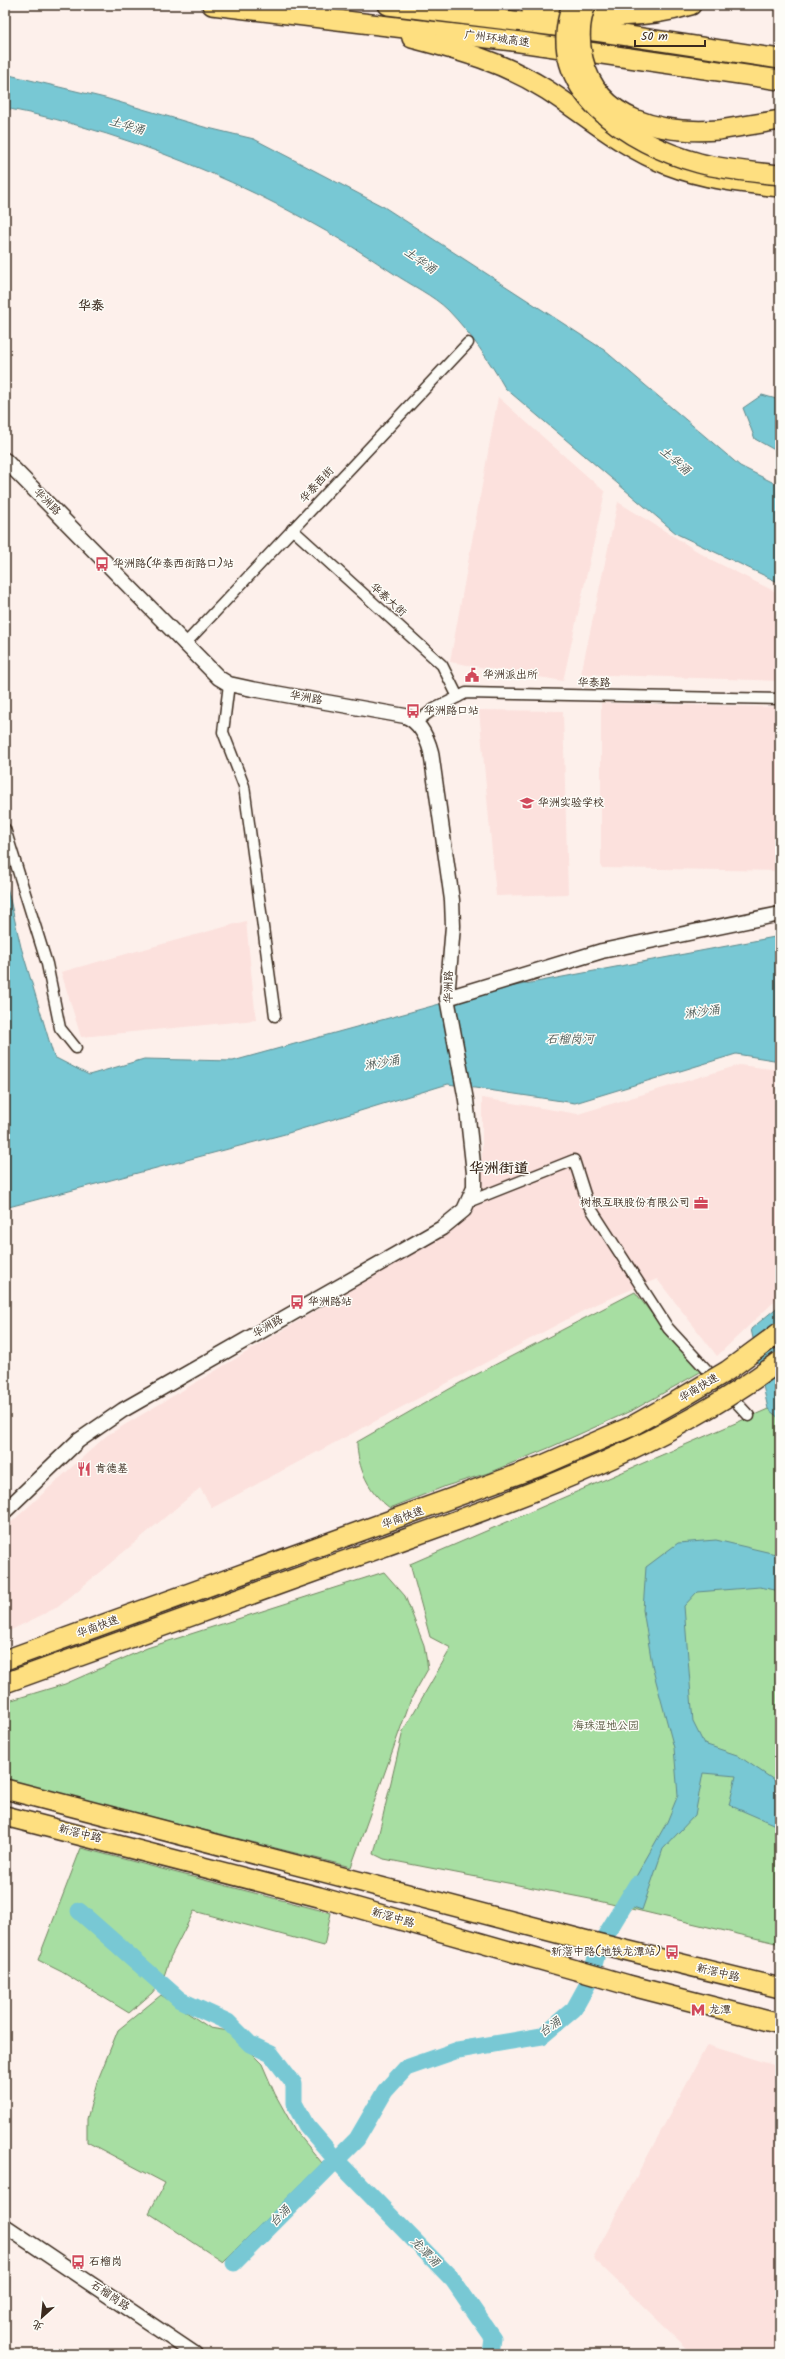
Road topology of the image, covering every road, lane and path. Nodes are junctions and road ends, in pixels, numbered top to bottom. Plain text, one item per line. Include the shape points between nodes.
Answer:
1 (212, 5) edge
2 (388, 5) edge
3 (459, 5) edge
4 (572, 5) edge
5 (586, 5) edge
6 (691, 5) edge
7 (246, 8) junction
8 (780, 59) edge
9 (780, 80) edge
10 (780, 120) edge
11 (780, 175) edge
12 (780, 187) edge
13 (468, 343) dead end
14 (5, 460) edge
15 (292, 529) junction
16 (184, 644) junction
17 (229, 684) junction
18 (458, 697) junction
19 (780, 699) edge
20 (416, 722) junction
21 (5, 829) edge
22 (780, 914) edge
23 (447, 998) junction
24 (274, 1016) dead end
25 (76, 1048) dead end
26 (468, 1202) junction
27 (780, 1332) edge
28 (780, 1361) edge
29 (749, 1416) dead end
30 (5, 1511) edge
31 (5, 1660) edge
32 (5, 1683) edge
33 (5, 1789) edge
34 (5, 1816) edge
35 (780, 1988) edge
36 (780, 2024) edge
37 (5, 2226) edge
38 (195, 2354) edge

1 - 7 highway, 广州环城高速
2 - 8 highway, 广州环城高速 via 594,31
3 - 6 highway via 612,17 645,16
4 - 11 highway, bridge via 567,37 572,71 587,97 607,119 648,143 687,159 712,166
5 - 10 highway, bridge via 580,25 582,54 589,77 603,97 624,114 653,126 685,132 719,130
7 - 9 highway, 广州环城高速 via 513,41
7 - 12 highway via 387,32 491,60 547,90 616,139 650,157 688,172 712,178
13 - 15 street, 华泰西街
14 - 16 main road, 华洲路
15 - 16 street, 华泰西街
15 - 18 street, 华泰大街 via 442,665
16 - 17 main road, 华洲路 via 209,670
17 - 20 main road, 华洲路 via 404,716
17 - 24 street via 223,732 244,786
18 - 19 street, 华泰路 via 466,693 521,693
18 - 20 street, 华泰路
20 - 23 main road, 华洲路 via 431,752 452,900 453,926
21 - 25 street via 47,964 60,1028
22 - 23 main road via 602,951
23 - 26 main road, 华洲路 via 466,1100 474,1173 474,1188
26 - 29 street via 574,1160 588,1204 668,1328
26 - 30 main road, 华洲路 via 464,1210 442,1228 123,1410 78,1441
27 - 31 highway, 华南快速, bridge via 727,1371 680,1399 632,1426 544,1465
28 - 32 highway, 华南快速, bridge via 679,1426 571,1478
33 - 35 highway, 新滘中路 via 636,1954
34 - 36 highway, 新滘中路, bridge via 319,1897 576,1970
37 - 38 main road, 石榴岗路

